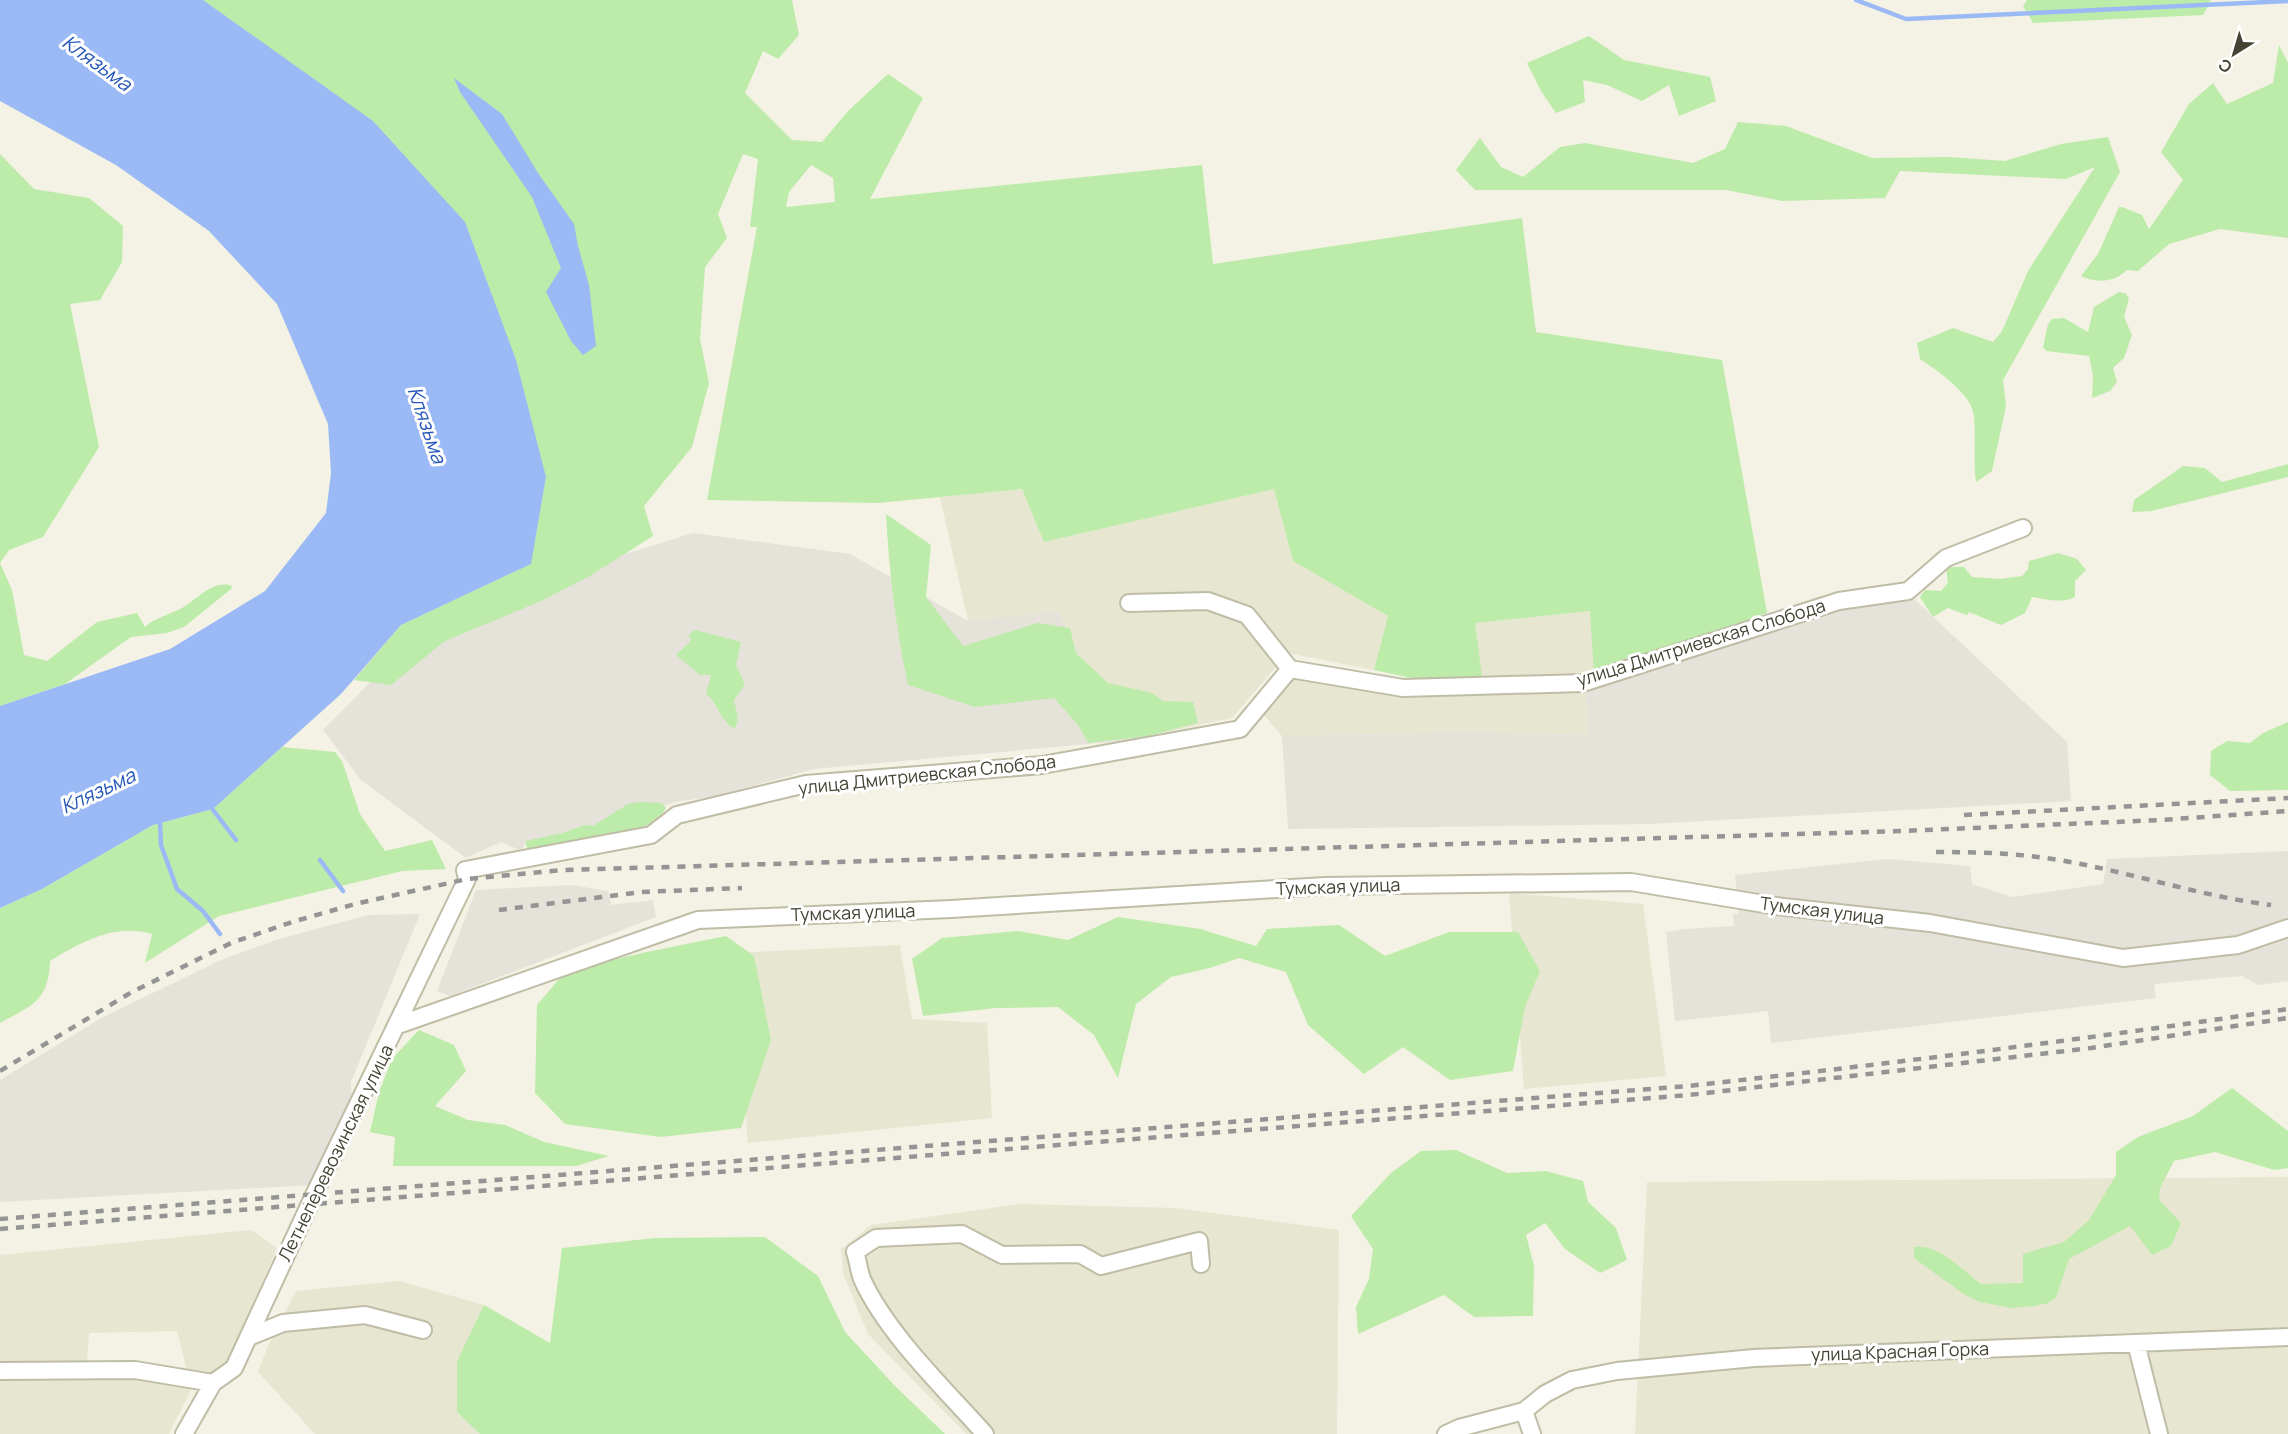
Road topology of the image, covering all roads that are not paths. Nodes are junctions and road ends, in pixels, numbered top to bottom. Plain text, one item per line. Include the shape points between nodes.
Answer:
1 (2023, 528) dead end
2 (1128, 603) dead end
3 (1290, 669) junction
4 (473, 867) joint
5 (2288, 928) edge
6 (398, 1025) junction
7 (1201, 1264) dead end
8 (423, 1330) dead end
9 (249, 1336) junction
10 (2288, 1337) edge
11 (2136, 1342) junction
12 (0, 1371) edge
13 (213, 1383) junction
14 (1524, 1411) junction
15 (184, 1434) edge
16 (985, 1434) edge
17 (1446, 1434) edge
18 (1533, 1434) edge
19 (2158, 1434) edge

1 - 3 street, улица Дмитриевская Слобода via 1946,558 1908,591 1839,601 1583,683 1403,688
2 - 3 street via 1208,600 1247,615
3 - 4 street, улица Дмитриевская Слобода via 1240,729 1042,765 806,784 677,815 651,835
4 - 6 street, Летнеперевозинская улица via 465,870 467,879
5 - 6 street, Тумская улица via 2238,945 2123,958 1930,923 1776,906 1631,882 1325,886 698,920
6 - 9 street, Летнеперевозинская улица
7 - 16 street via 1199,1241 1101,1266 1080,1254 1002,1255 963,1234 876,1238 855,1252 862,1278 884,1316
8 - 9 street via 365,1315 283,1323
9 - 13 street, Летнеперевозинская улица via 234,1368
10 - 11 street, улица Красная Горка
11 - 14 street, улица Красная Горка via 1754,1358 1617,1371 1572,1380
11 - 19 street
12 - 13 street via 135,1370
13 - 15 street, Летнеперевозинская улица
14 - 17 street
14 - 18 street

